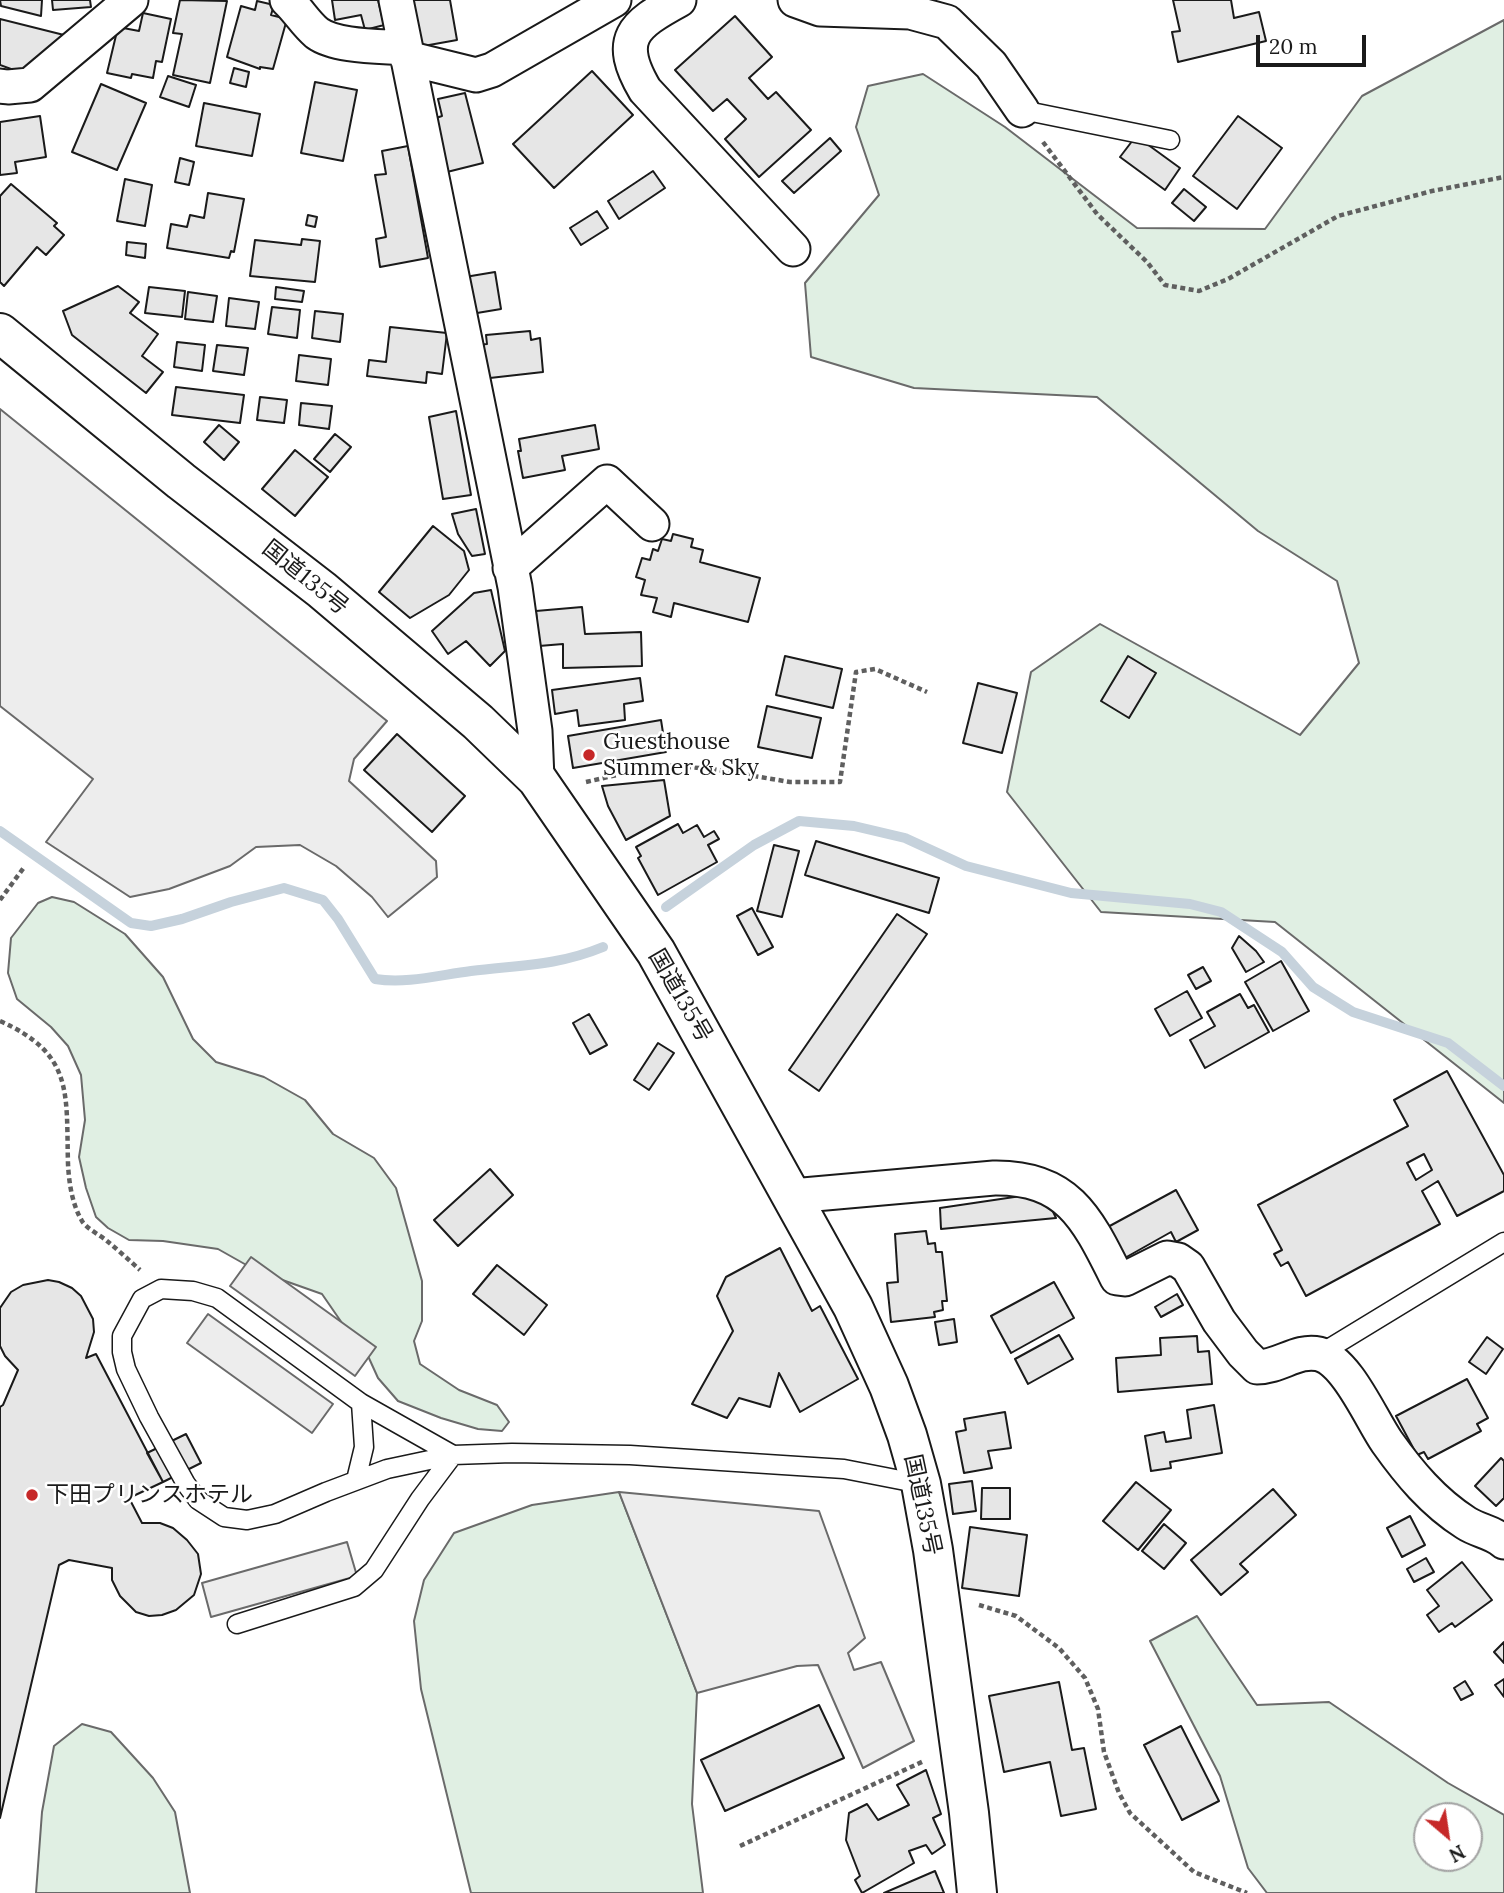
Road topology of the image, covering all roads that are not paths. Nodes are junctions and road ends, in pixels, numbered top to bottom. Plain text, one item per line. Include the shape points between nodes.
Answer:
1 (131, 0) edge
2 (287, 0) edge
3 (396, 0) edge
4 (614, 0) edge
5 (679, 0) edge
6 (795, 0) edge
7 (406, 53) junction
8 (0, 86) edge
9 (1022, 110) joint
10 (1170, 140) dead end
11 (793, 249) dead end
12 (0, 333) edge
13 (652, 524) dead end
14 (510, 568) junction
15 (545, 789) junction
16 (792, 1196) junction
17 (1504, 1242) edge
18 (1321, 1354) junction
19 (361, 1403) junction
20 (453, 1455) junction
21 (356, 1480) junction
22 (920, 1485) junction
23 (1504, 1542) edge
24 (237, 1624) dead end
25 (977, 1893) edge

1 - 8 street via 30,85
2 - 7 street via 320,35
3 - 7 street
4 - 7 street via 476,75
5 - 11 street via 639,25 630,41 635,73 645,90
6 - 9 street via 820,9 910,12 947,22 992,65
7 - 14 street
9 - 10 lane
12 - 15 highway, 国道135号 via 322,590 478,722
13 - 14 street via 607,482
14 - 15 street
15 - 16 highway, 国道135号 via 656,952
16 - 18 street via 1020,1178 1064,1197 1080,1214 1116,1278 1125,1279 1167,1258 1188,1267 1219,1321 1257,1367 1271,1367 1300,1354
16 - 22 highway, 国道135号 via 853,1307 889,1386
17 - 18 lane
18 - 23 street via 1340,1367 1416,1480 1442,1506
19 - 20 lane
19 - 21 lane via 363,1447
19 - 21 lane via 217,1298 193,1291 161,1289 142,1299 122,1336 126,1369 186,1483 198,1500 225,1517 247,1520 275,1514
20 - 21 lane
20 - 22 lane via 617,1455 723,1461 844,1469
20 - 24 lane via 374,1570 354,1587
22 - 25 highway, 国道135号 via 933,1550

